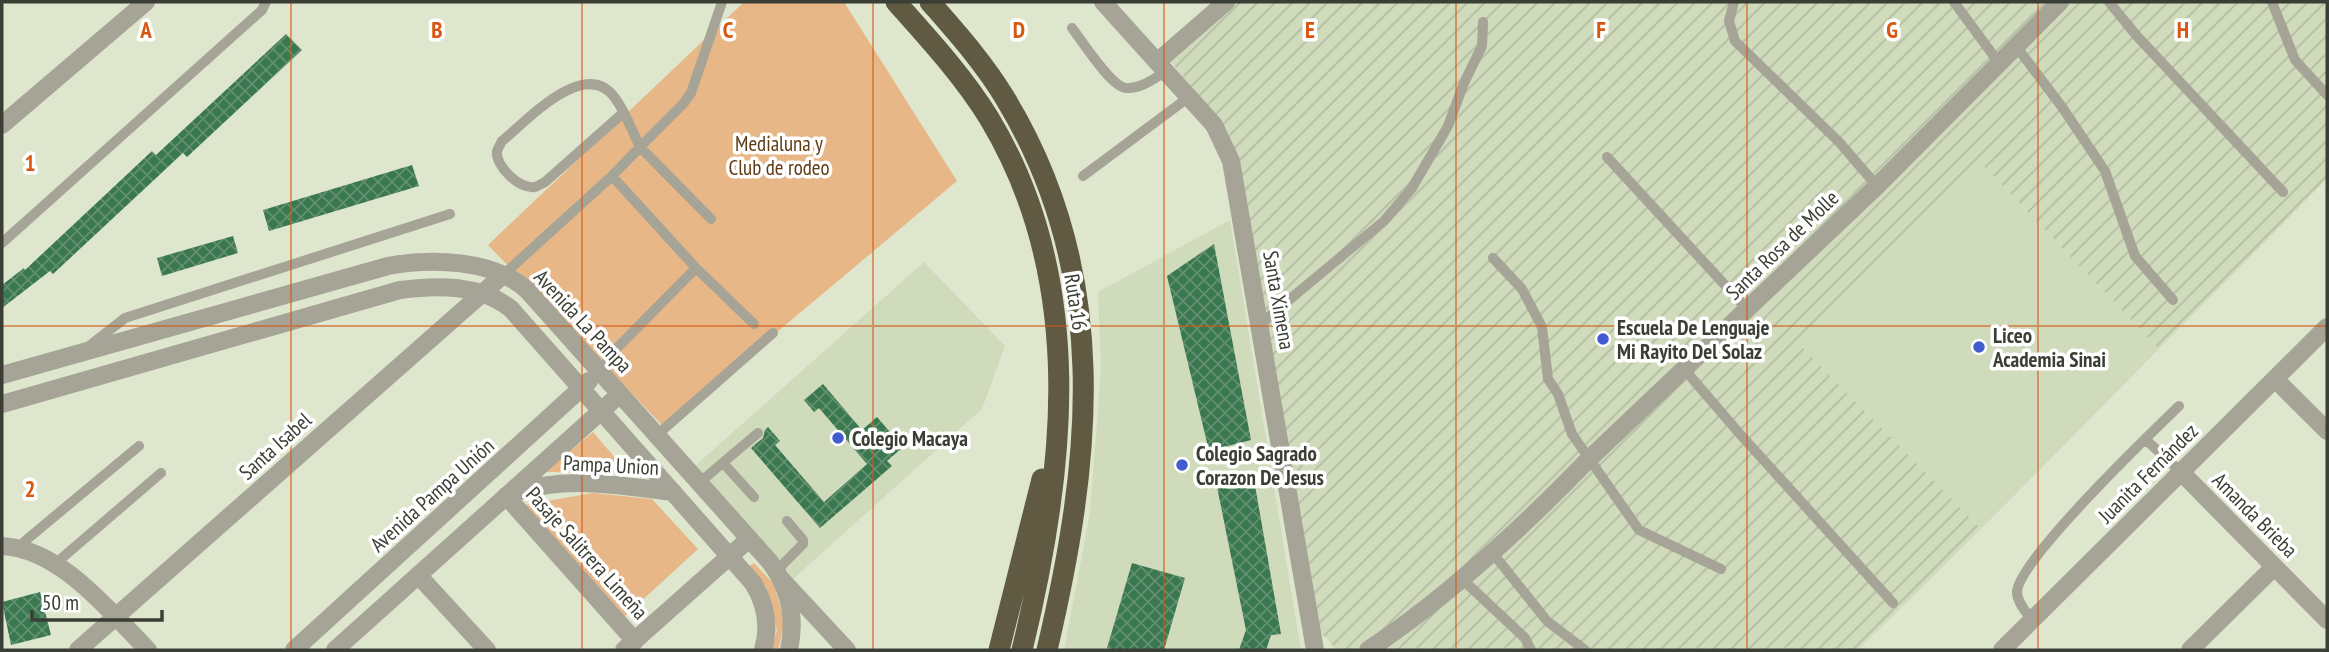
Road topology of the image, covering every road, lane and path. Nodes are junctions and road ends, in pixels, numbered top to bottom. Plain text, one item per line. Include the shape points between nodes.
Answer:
1 (146, 2) edge
2 (266, 2) edge
3 (722, 2) edge
4 (896, 2) edge
5 (1103, 2) edge
6 (1226, 2) edge
7 (1734, 2) edge
8 (1954, 2) edge
9 (2060, 2) edge
10 (2109, 2) edge
11 (2272, 2) edge
12 (935, 7) edge
13 (1483, 22) dead end
14 (1072, 28) dead end
15 (2016, 46) junction
16 (1999, 63) junction
17 (1162, 66) junction
18 (2327, 95) edge
19 (1189, 97) junction
20 (623, 113) junction
21 (3, 121) edge
22 (640, 147) junction
23 (1607, 157) dead end
24 (612, 176) junction
25 (1083, 176) dead end
26 (1877, 186) junction
27 (2283, 192) dead end
28 (450, 214) dead end
29 (711, 219) dead end
30 (2, 243) edge
31 (1493, 258) dead end
32 (696, 268) junction
33 (503, 275) junction
34 (482, 293) junction
35 (2173, 300) dead end
36 (1748, 310) junction
37 (754, 324) dead end
38 (1260, 324) junction
39 (2327, 327) edge
40 (773, 333) dead end
41 (79, 353) junction
42 (1684, 369) junction
43 (599, 372) junction
44 (2, 375) edge
45 (2275, 379) junction
46 (1060, 384) junction
47 (581, 388) junction
48 (620, 394) junction
49 (2, 404) edge
50 (2179, 405) dead end
51 (601, 411) junction
52 (2327, 431) edge
53 (758, 433) dead end
54 (657, 435) junction
55 (2145, 439) junction
56 (139, 446) dead end
57 (1588, 460) junction
58 (724, 464) junction
59 (2181, 472) junction
60 (161, 473) dead end
61 (699, 483) junction
62 (673, 492) junction
63 (506, 496) junction
64 (754, 497) dead end
65 (787, 521) dead end
66 (749, 539) junction
67 (2, 546) edge
68 (20, 548) junction
69 (1491, 551) junction
70 (730, 556) junction
71 (55, 564) junction
72 (2274, 567) junction
73 (1721, 569) dead end
74 (418, 575) junction
75 (779, 576) junction
76 (1461, 578) junction
77 (1893, 603) dead end
78 (116, 618) junction
79 (2032, 620) junction
80 (2327, 620) edge
81 (629, 646) edge
82 (78, 650) edge
83 (148, 650) edge
84 (294, 650) edge
85 (335, 650) edge
86 (487, 650) edge
87 (763, 650) edge
88 (789, 650) edge
89 (846, 650) edge
90 (999, 650) edge
91 (1022, 650) edge
92 (1047, 650) edge
93 (1315, 650) edge
94 (1368, 650) edge
95 (1531, 650) edge
96 (1585, 650) edge
97 (2002, 650) edge
98 (2190, 650) edge

1 - 21 street
2 - 30 lane
3 - 22 lane via 691,93
4 - 46 highway, Ruta 16 via 970,90 1013,164 1049,283
5 - 17 street, Santa Ximena
6 - 17 street
7 - 26 lane via 1729,21 1735,41
8 - 16 lane
9 - 15 street, Santa Rosa de Molle
10 - 27 lane
11 - 18 lane via 2295,60
12 - 92 highway, Ruta 16 via 986,69 1031,145 1055,207 1075,284 1084,364 1083,445 1069,552
13 - 38 lane via 1482,46 1444,133 1412,188 1384,221
14 - 17 lane via 1121,87 1142,85
15 - 16 street, Santa Rosa de Molle
15 - 35 lane via 2105,171 2135,256
16 - 26 street, Santa Rosa de Molle
17 - 19 street, Santa Ximena
19 - 25 lane
19 - 38 street, Santa Ximena via 1214,125 1231,161
20 - 20 lane via 614,96 594,83 577,85 563,91 502,141 498,162 525,187 536,187
20 - 22 lane
22 - 24 lane
22 - 29 lane
23 - 36 lane
24 - 32 lane
24 - 33 lane
26 - 36 street, Santa Rosa de Molle
28 - 41 lane via 125,318
31 - 57 lane via 1522,289 1542,327 1548,379
32 - 37 lane
32 - 43 lane
33 - 34 street, Santa Isabel
33 - 41 street, Avenida La Pampa via 437,261 388,266
33 - 43 street, Avenida La Pampa via 527,290
34 - 47 street via 511,309
34 - 49 street via 442,287 400,290
34 - 78 street, Santa Isabel
36 - 42 street, Santa Rosa de Molle
38 - 93 street, Santa Ximena
39 - 45 street, Juanita Fernández
40 - 54 lane
41 - 44 street, Avenida La Pampa
42 - 57 street, Santa Rosa de Molle
42 - 77 lane
43 - 47 street, Avenida Pampa Unión
43 - 48 street, Avenida La Pampa
45 - 52 street
45 - 59 street, Juanita Fernández
46 - 90 highway via 1026,549
46 - 91 highway, Ruta 16 via 1049,515
47 - 51 street
47 - 84 street, Avenida Pampa Unión
48 - 51 street
48 - 54 street, Avenida La Pampa
50 - 55 lane
51 - 62 street
51 - 63 street
53 - 58 lane
54 - 61 street, Avenida La Pampa
55 - 59 lane
55 - 79 lane via 2048,542 2021,578 2017,593
56 - 68 lane
57 - 69 street, Santa Rosa de Molle
57 - 73 lane via 1639,530
58 - 61 lane
58 - 64 lane
59 - 72 street, Amanda Brieba
59 - 79 street, Juanita Fernández
60 - 71 lane
61 - 66 street, Avenida La Pampa
62 - 63 street, Pampa Union via 576,482 540,485
62 - 70 street
63 - 74 street
63 - 81 street, Pasaje Salitrera Limeña
65 - 75 lane via 803,544
66 - 70 street
66 - 75 street, Avenida La Pampa
67 - 68 street
68 - 71 street
69 - 76 street, Santa Rosa de Molle
69 - 96 lane via 1547,621
70 - 81 street
70 - 87 street via 763,603 767,627
71 - 78 street
72 - 80 street, Amanda Brieba
72 - 98 street
74 - 85 street
74 - 86 street
75 - 88 street, Avenida La Pampa via 792,614
75 - 89 street
76 - 94 street, Santa Rosa de Molle
76 - 95 lane via 1525,638
78 - 82 street, Santa Isabel
78 - 83 street
79 - 97 street, Juanita Fernández

